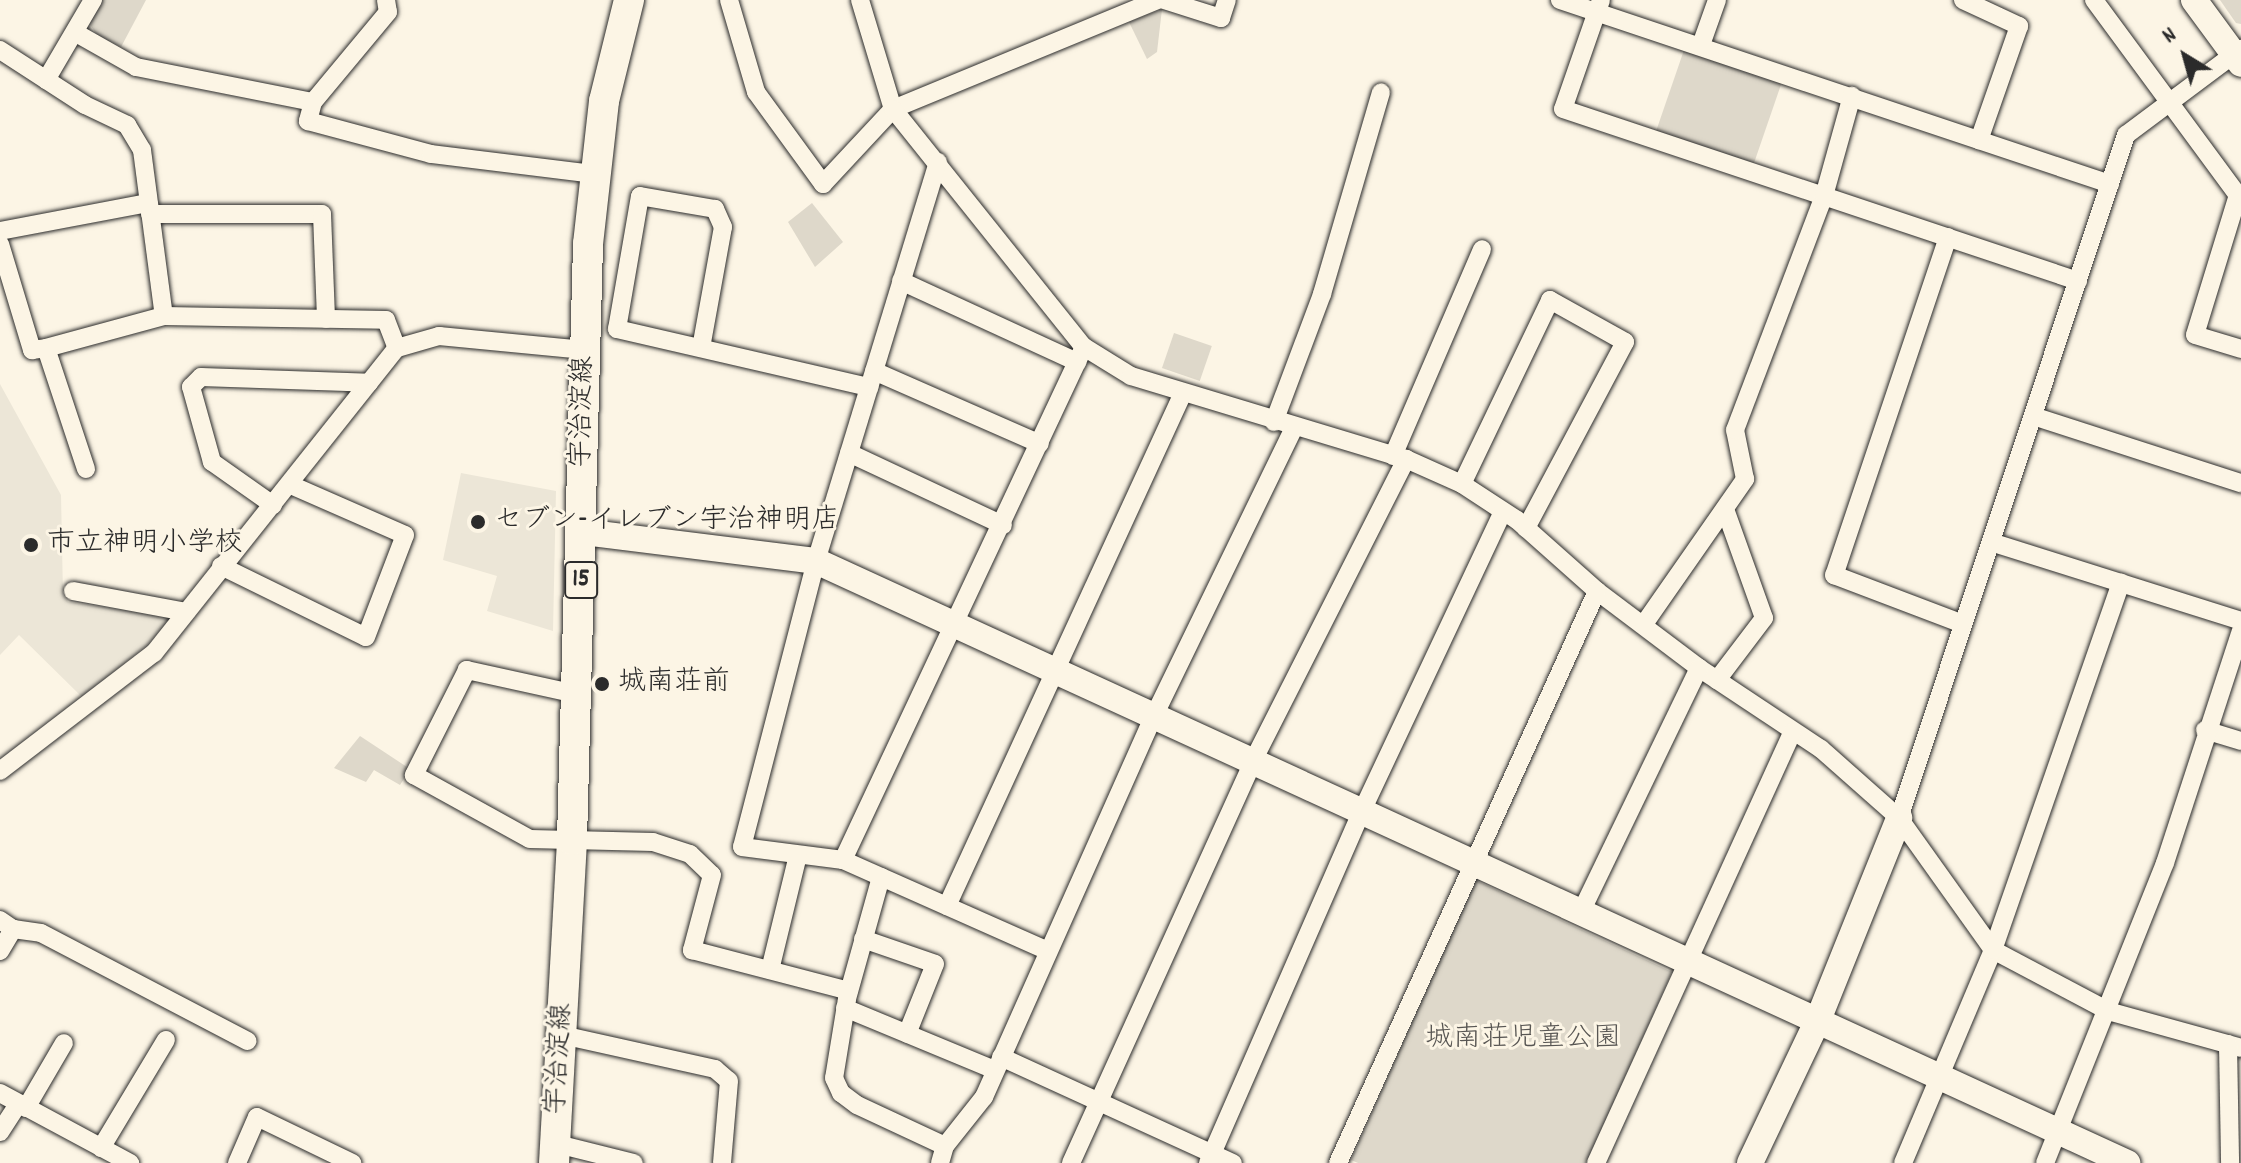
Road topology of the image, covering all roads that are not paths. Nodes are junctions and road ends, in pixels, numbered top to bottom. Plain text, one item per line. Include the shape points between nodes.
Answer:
1 (93, 0) edge
2 (386, 0) edge
3 (629, 0) edge
4 (729, 0) edge
5 (1161, 0) edge
6 (1227, 0) edge
7 (1560, 0) edge
8 (1717, 0) edge
9 (2094, 0) edge
10 (2194, 0) edge
11 (864, 1) edge
12 (1974, 2) edge
13 (1600, 6) edge
14 (76, 33) junction
15 (1701, 45) junction
16 (0, 50) edge
17 (2239, 56) edge
18 (46, 80) junction
19 (1381, 92) dead end
20 (1852, 96) junction
21 (313, 102) junction
22 (2169, 103) junction
23 (893, 109) junction
24 (1979, 140) junction
25 (938, 162) junction
26 (594, 174) junction
27 (2110, 184) junction
28 (1824, 196) junction
29 (149, 208) junction
30 (0, 231) edge
31 (1948, 237) junction
32 (0, 244) edge
33 (1482, 249) dead end
34 (4, 270) edge
35 (901, 281) junction
36 (2078, 281) junction
37 (164, 316) junction
38 (587, 317) junction
39 (326, 319) junction
40 (617, 329) junction
41 (46, 348) junction
42 (397, 348) junction
43 (701, 348) junction
44 (2241, 349) edge
45 (584, 350) junction
46 (1081, 354) junction
47 (872, 379) junction
48 (369, 383) junction
49 (1183, 393) junction
50 (2033, 416) junction
51 (1274, 422) junction
52 (1294, 428) junction
53 (1040, 444) junction
54 (849, 453) junction
55 (1399, 457) junction
56 (86, 469) dead end
57 (2241, 483) edge
58 (1462, 484) junction
59 (291, 485) junction
60 (273, 505) junction
61 (1725, 509) junction
62 (1503, 512) junction
63 (1003, 525) junction
64 (1526, 528) junction
65 (583, 532) junction
66 (1991, 542) junction
67 (816, 561) junction
68 (221, 566) junction
69 (2121, 583) junction
70 (73, 591) dead end
71 (1597, 591) junction
72 (186, 612) junction
73 (2241, 621) edge
74 (1644, 624) junction
75 (1963, 624) junction
76 (957, 625) junction
77 (2241, 631) edge
78 (1699, 668) junction
79 (1055, 671) junction
80 (1717, 680) junction
81 (576, 694) junction
82 (1154, 716) junction
83 (2205, 730) junction
84 (1792, 733) junction
85 (2241, 741) edge
86 (1253, 761) junction
87 (0, 771) edge
88 (1362, 811) junction
89 (1899, 818) junction
90 (572, 840) junction
91 (798, 855) junction
92 (843, 860) junction
93 (1474, 862) junction
94 (881, 877) junction
95 (947, 906) junction
96 (1581, 912) junction
97 (6, 925) edge
98 (863, 939) junction
99 (1993, 950) junction
100 (0, 951) edge
101 (1048, 951) junction
102 (1689, 961) junction
103 (770, 970) junction
104 (847, 1000) junction
105 (2108, 1011) junction
106 (1818, 1020) junction
107 (907, 1034) junction
108 (562, 1035) junction
109 (166, 1040) dead end
110 (248, 1041) dead end
111 (2236, 1042) edge
112 (64, 1043) dead end
113 (998, 1064) junction
114 (1939, 1077) junction
115 (0, 1093) edge
116 (1100, 1102) junction
117 (22, 1106) junction
118 (2059, 1128) junction
119 (0, 1132) edge
120 (101, 1148) junction
121 (556, 1154) edge
122 (942, 1154) edge
123 (1211, 1158) edge
124 (130, 1163) edge
125 (237, 1163) edge
126 (352, 1163) edge
127 (634, 1163) edge
128 (722, 1163) edge
129 (1071, 1163) edge
130 (1233, 1163) edge
131 (1338, 1163) edge
132 (1596, 1163) edge
133 (1750, 1163) edge
134 (1903, 1163) edge
135 (2045, 1163) edge
136 (2127, 1163) edge
137 (2230, 1163) edge

1 - 14 street
2 - 21 street via 388,12
3 - 26 main road, 宇治淀線 / 15 via 604,101
4 - 23 street via 756,92 823,184
5 - 6 street via 1221,18
5 - 23 street
7 - 13 street
8 - 15 street
9 - 22 street
10 - 17 street
11 - 23 street
12 - 24 street via 2019,26
13 - 15 street
13 - 28 street via 1563,109
14 - 18 street
14 - 21 street via 136,67
15 - 20 street
16 - 18 street
17 - 22 street
18 - 29 street via 127,125 142,150
19 - 51 street via 1322,294
20 - 24 street
20 - 28 street
21 - 26 street via 308,121 431,154
22 - 27 street via 2126,135
22 - 44 street via 2238,195 2195,335
23 - 25 street
24 - 27 street
25 - 35 street
25 - 46 street
26 - 38 main road, 宇治淀線 / 15
27 - 36 street
28 - 31 street
28 - 61 street via 1735,430 1745,479
29 - 30 street
29 - 37 street
29 - 39 street via 322,214
31 - 36 street
31 - 75 street via 1834,575
32 - 34 street
33 - 55 street
34 - 41 street via 32,350
35 - 46 street
35 - 47 street
36 - 50 street
37 - 39 street
37 - 41 street
38 - 40 street
38 - 45 main road, 宇治淀線 / 15
39 - 42 street via 386,320
40 - 43 street
40 - 43 street via 640,196 715,209 723,227
41 - 56 street
42 - 45 street via 439,336
42 - 48 street
43 - 47 street
45 - 65 main road, 宇治淀線 / 15
46 - 49 street
46 - 53 street
47 - 53 street
47 - 54 street
48 - 59 street
48 - 60 street via 201,377 191,387 212,462
49 - 51 street
49 - 79 street
50 - 57 street
50 - 66 street
51 - 52 street
52 - 55 street
52 - 82 street
53 - 63 street
54 - 63 street
54 - 67 street
55 - 58 street
55 - 86 street
58 - 62 street
58 - 64 street via 1550,300 1625,342
59 - 60 street
59 - 68 street via 405,535 366,637
60 - 68 street
61 - 74 street
61 - 80 street via 1764,618
62 - 64 street
62 - 88 street
63 - 76 street
64 - 71 street
65 - 67 street
65 - 81 main road, 宇治淀線 / 15
66 - 69 street
66 - 75 street
67 - 76 street
67 - 91 street via 742,847
68 - 72 street
69 - 73 street
69 - 99 street
70 - 72 street
71 - 74 street
71 - 93 street
72 - 87 street via 154,653
74 - 78 street
75 - 89 street
76 - 79 street
76 - 92 street
77 - 83 street
78 - 80 street
78 - 96 street
79 - 82 street
79 - 95 street
80 - 84 street
81 - 90 main road, 宇治淀線 / 15
81 - 90 street via 467,670 414,775 530,839
82 - 86 street
82 - 101 street
83 - 85 street
83 - 105 street via 2165,863
84 - 89 street via 1821,749
84 - 102 street
86 - 88 street
86 - 116 street
88 - 93 street
88 - 123 street
89 - 99 street
89 - 106 street
90 - 103 street via 653,842 690,854 712,875 692,950
90 - 108 main road, 宇治淀線 / 15
91 - 92 street
91 - 103 street
92 - 94 street
93 - 96 street
93 - 131 street
94 - 95 street
94 - 98 street
95 - 101 street
96 - 102 street
97 - 100 street
97 - 110 street via 41,933
98 - 104 street
98 - 107 street via 935,964
99 - 105 street
99 - 114 street
101 - 113 street
102 - 106 street
102 - 132 street
103 - 104 street
104 - 107 street
104 - 122 street via 834,1078 841,1093
105 - 111 street
105 - 118 street
106 - 114 street
106 - 133 street
107 - 113 street
108 - 121 main road, 宇治淀線 / 15
108 - 128 street via 715,1069 729,1081
109 - 120 street
111 - 137 street
112 - 117 street
113 - 116 street
113 - 122 street via 984,1097
114 - 118 street
114 - 134 street
115 - 117 street
116 - 123 street
116 - 129 street
117 - 119 street
117 - 120 street
118 - 135 street
118 - 136 street
120 - 124 street
121 - 127 street
123 - 130 street
125 - 126 street via 257,1117

